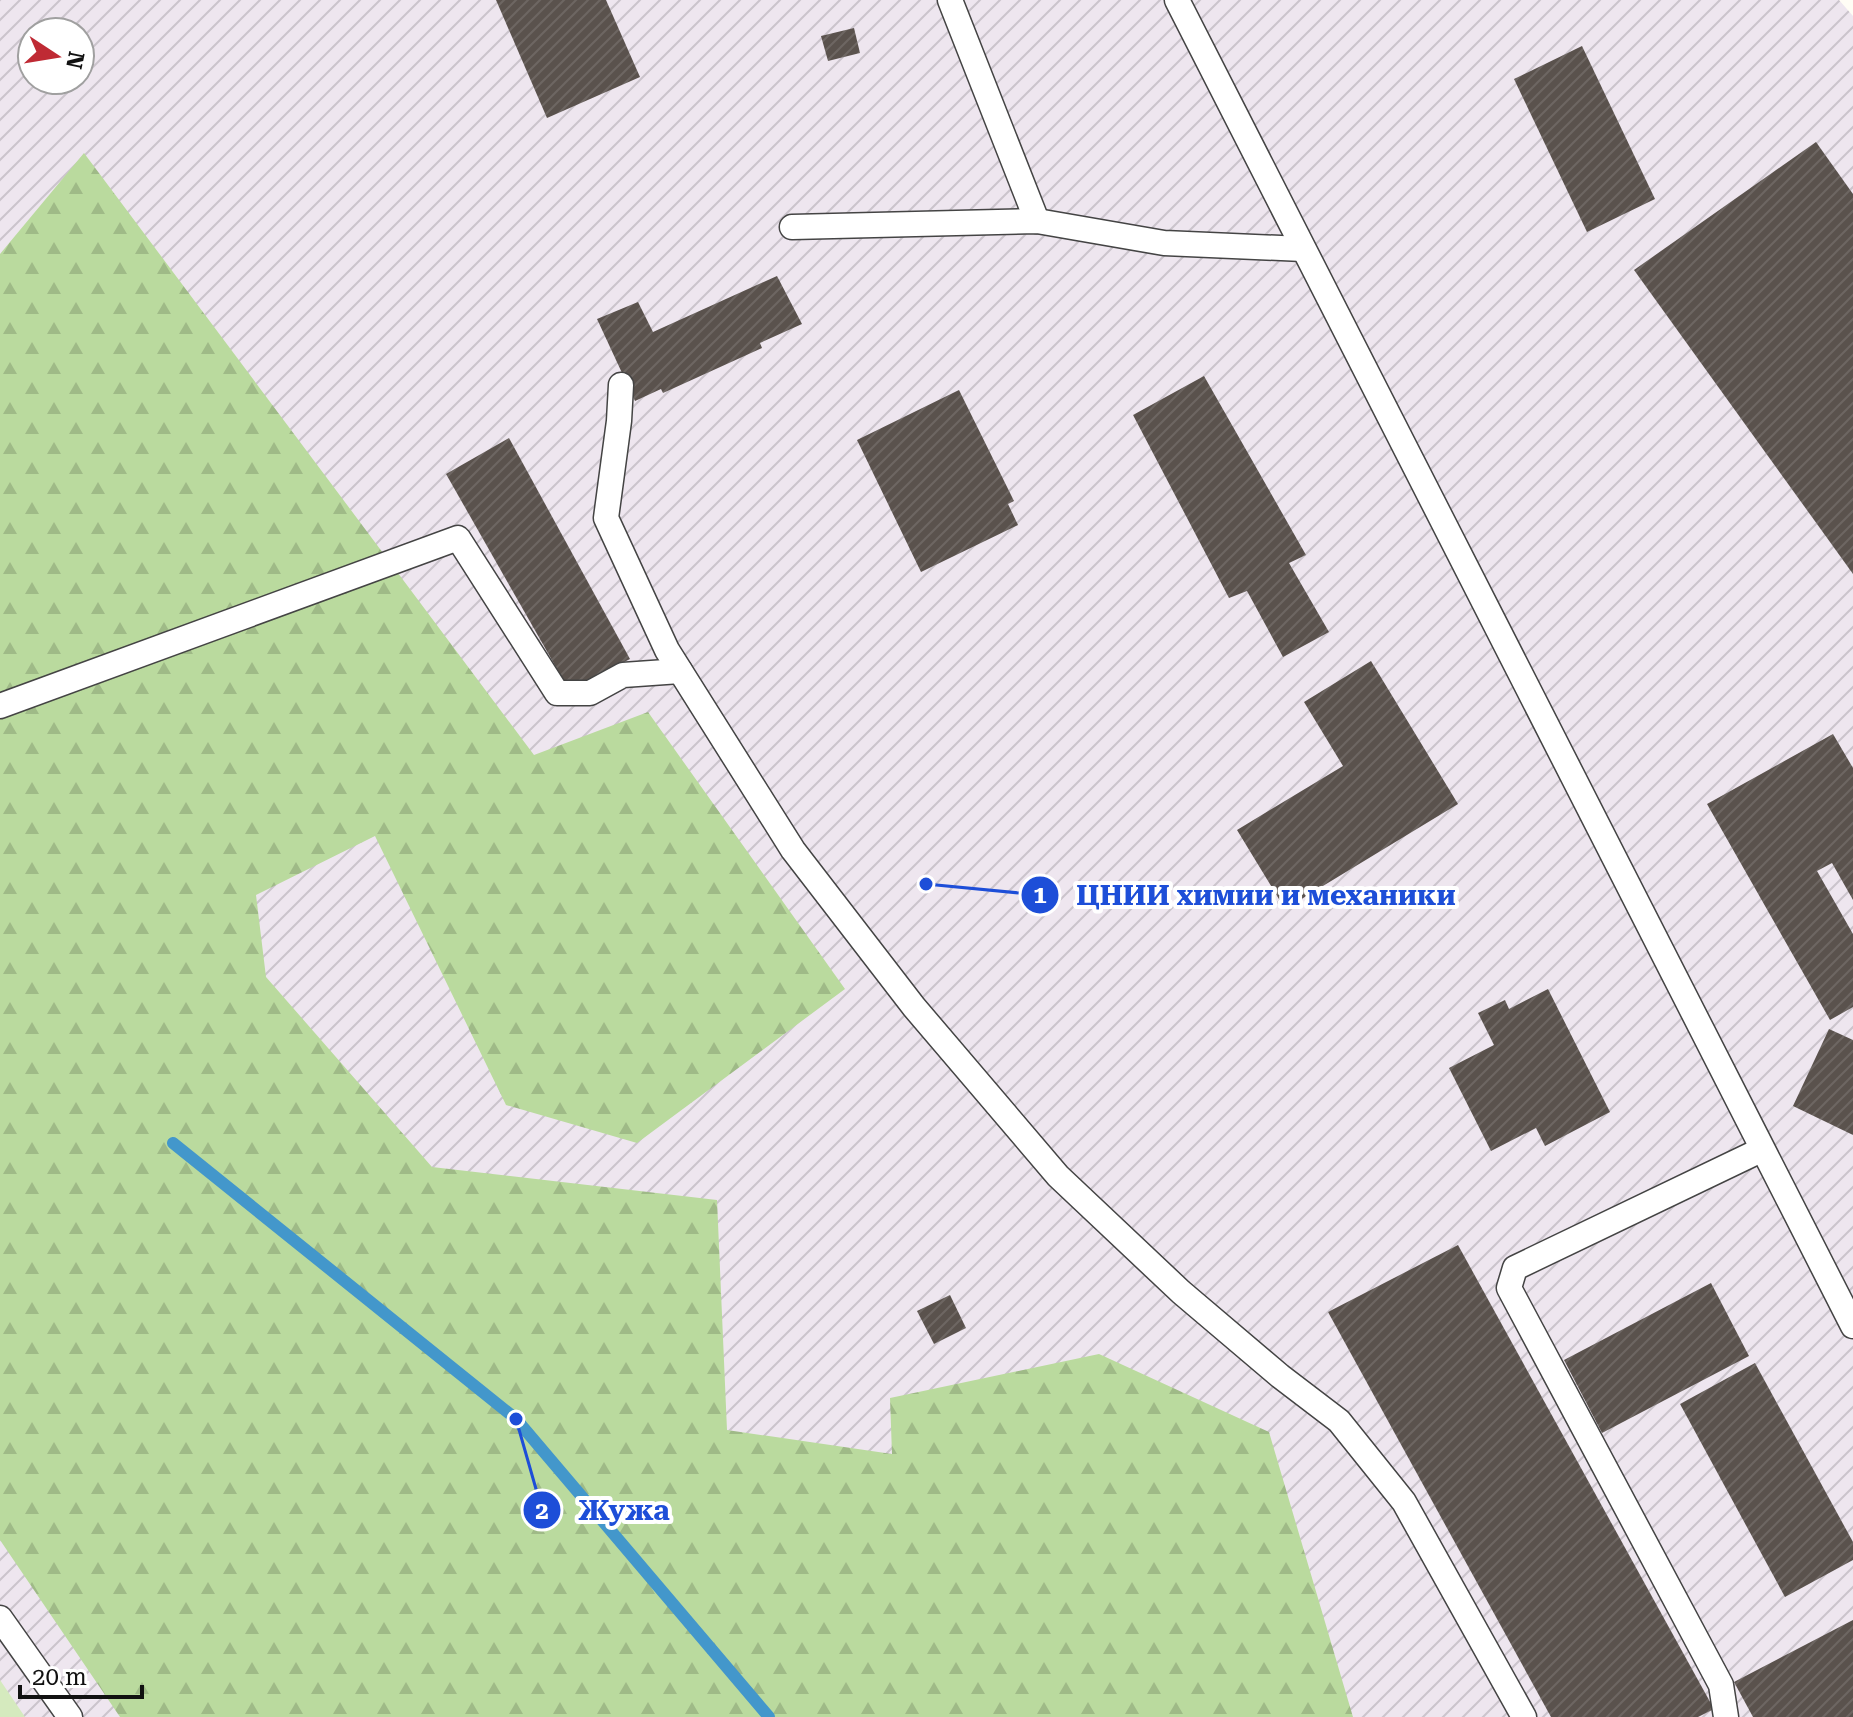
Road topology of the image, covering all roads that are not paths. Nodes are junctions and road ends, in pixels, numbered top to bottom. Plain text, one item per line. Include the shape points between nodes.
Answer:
1 (950, 0) edge
2 (1177, 0) edge
3 (1037, 221) junction
4 (792, 227) dead end
5 (1303, 249) junction
6 (621, 385) dead end
7 (680, 671) junction
8 (0, 706) edge
9 (1761, 1150) junction
10 (1853, 1326) edge
11 (0, 1618) edge
12 (70, 1717) edge
13 (1524, 1717) edge
14 (1726, 1717) edge

1 - 3 lane
2 - 5 lane
3 - 4 lane
3 - 5 lane via 1164,243
5 - 9 lane
6 - 7 lane via 606,518
7 - 8 lane via 623,675 590,693 557,693 458,538
7 - 13 lane via 793,850 914,1007 1058,1176 1181,1292 1339,1421 1404,1502
9 - 10 lane
9 - 14 lane via 1515,1268 1509,1288 1721,1685
11 - 12 lane

